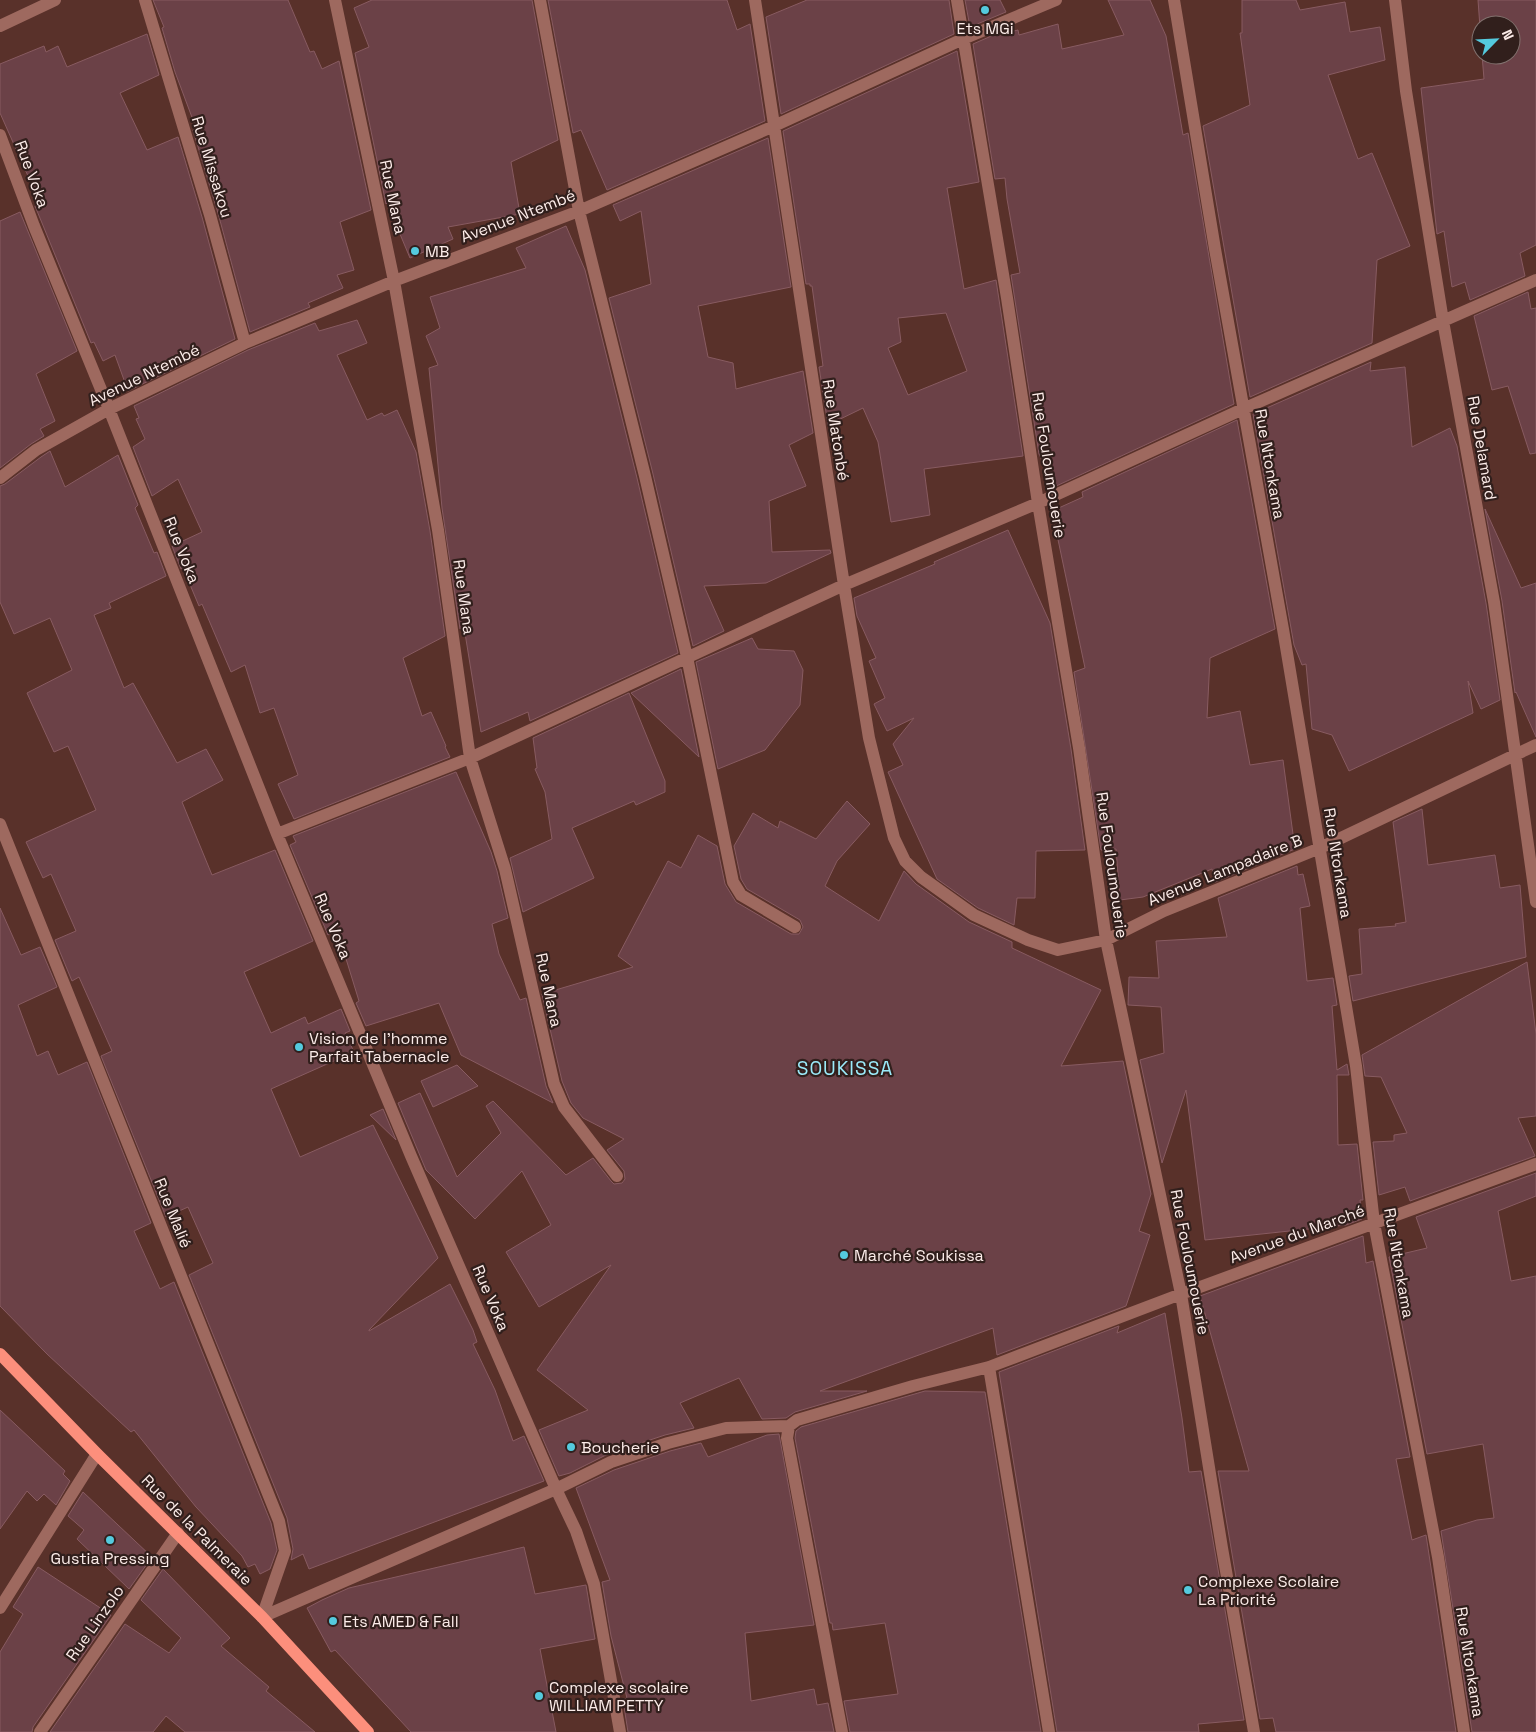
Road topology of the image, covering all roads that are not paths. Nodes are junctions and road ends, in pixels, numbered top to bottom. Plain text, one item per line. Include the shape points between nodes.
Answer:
1 (56, 0) edge
2 (145, 0) edge
3 (334, 0) edge
4 (540, 0) edge
5 (755, 0) edge
6 (957, 0) edge
7 (1056, 0) edge
8 (1174, 0) edge
9 (1394, 0) edge
10 (0, 26) edge
11 (963, 39) junction
12 (774, 126) junction
13 (0, 135) edge
14 (579, 211) junction
15 (1536, 280) edge
16 (394, 281) junction
17 (1443, 321) junction
18 (245, 343) junction
19 (109, 409) junction
20 (1243, 409) junction
21 (0, 478) edge
22 (1038, 503) junction
23 (844, 585) junction
24 (687, 657) junction
25 (1536, 745) edge
26 (1515, 754) junction
27 (470, 758) junction
28 (0, 824) edge
29 (277, 834) junction
30 (1320, 848) junction
31 (905, 861) joint
32 (1536, 902) edge
33 (795, 927) dead end
34 (1106, 940) junction
35 (1536, 1164) edge
36 (617, 1176) dead end
37 (1374, 1223) junction
38 (1182, 1294) junction
39 (0, 1354) edge
40 (989, 1367) junction
41 (789, 1426) junction
42 (97, 1454) junction
43 (556, 1489) junction
44 (178, 1533) junction
45 (0, 1608) edge
46 (262, 1617) junction
47 (40, 1732) edge
48 (368, 1732) edge
49 (620, 1732) edge
50 (842, 1732) edge
51 (1049, 1732) edge
52 (1254, 1732) edge
53 (1464, 1732) edge

1 - 10 street
2 - 18 street, Rue Missakou
3 - 16 street, Rue Mana
4 - 14 street
5 - 12 street, Rue Matonbé
6 - 11 street, Rue Fouloumouerie
7 - 11 street, Avenue Ntembé
8 - 20 street, Rue Ntonkama
9 - 17 street, Rue Delamard
11 - 12 street, Avenue Ntembé
11 - 22 street, Rue Fouloumouerie
12 - 14 street, Avenue Ntembé
12 - 23 street, Rue Matonbé
13 - 19 street, Rue Voka
14 - 16 street, Avenue Ntembé
14 - 24 street via 646,476
15 - 17 street
16 - 18 street, Avenue Ntembé
16 - 27 street, Rue Mana via 438,530
17 - 20 street
17 - 26 street, Rue Delamard via 1494,602
18 - 19 street, Avenue Ntembé
19 - 21 street, Avenue Ntembé via 36,450
19 - 29 street, Rue Voka
20 - 22 street
20 - 30 street, Rue Ntonkama
22 - 23 street
22 - 34 street, Rue Fouloumouerie via 1079,748
23 - 24 street
23 - 31 street, Rue Matonbé via 869,738 894,838
24 - 27 street
24 - 33 street via 733,882 741,895
25 - 26 street, Avenue Lampadaire B
26 - 30 street, Avenue Lampadaire B
26 - 32 street, Rue Delamard
27 - 29 street
27 - 36 street, Rue Mana via 506,869 554,1084 564,1107
28 - 46 street, Rue Malié via 279,1521 285,1551
29 - 43 street, Rue Voka via 411,1156
30 - 34 street, Avenue Lampadaire B via 1164,911
30 - 37 street, Rue Ntonkama via 1356,1066
31 - 34 street, Avenue Lampadaire B via 921,877 974,915 1028,940 1058,950
34 - 38 street, Rue Fouloumouerie
35 - 37 street, Avenue du Marché
37 - 38 street, Avenue du Marché
37 - 53 street, Rue Ntonkama via 1438,1558
38 - 40 street, Avenue du Marché
38 - 52 street, Rue Fouloumouerie
39 - 42 main road, Rue de la Palmeraie
40 - 41 street, Avenue du Marché via 797,1420
40 - 51 street
41 - 43 street via 726,1428 611,1462
41 - 50 street via 787,1438
42 - 44 main road, Rue de la Palmeraie
42 - 45 street
43 - 46 street
43 - 49 street, Rue Voka via 576,1531 594,1584
44 - 46 main road, Rue de la Palmeraie
44 - 47 street, Rue Linzolo
46 - 48 main road, Rue de la Palmeraie

